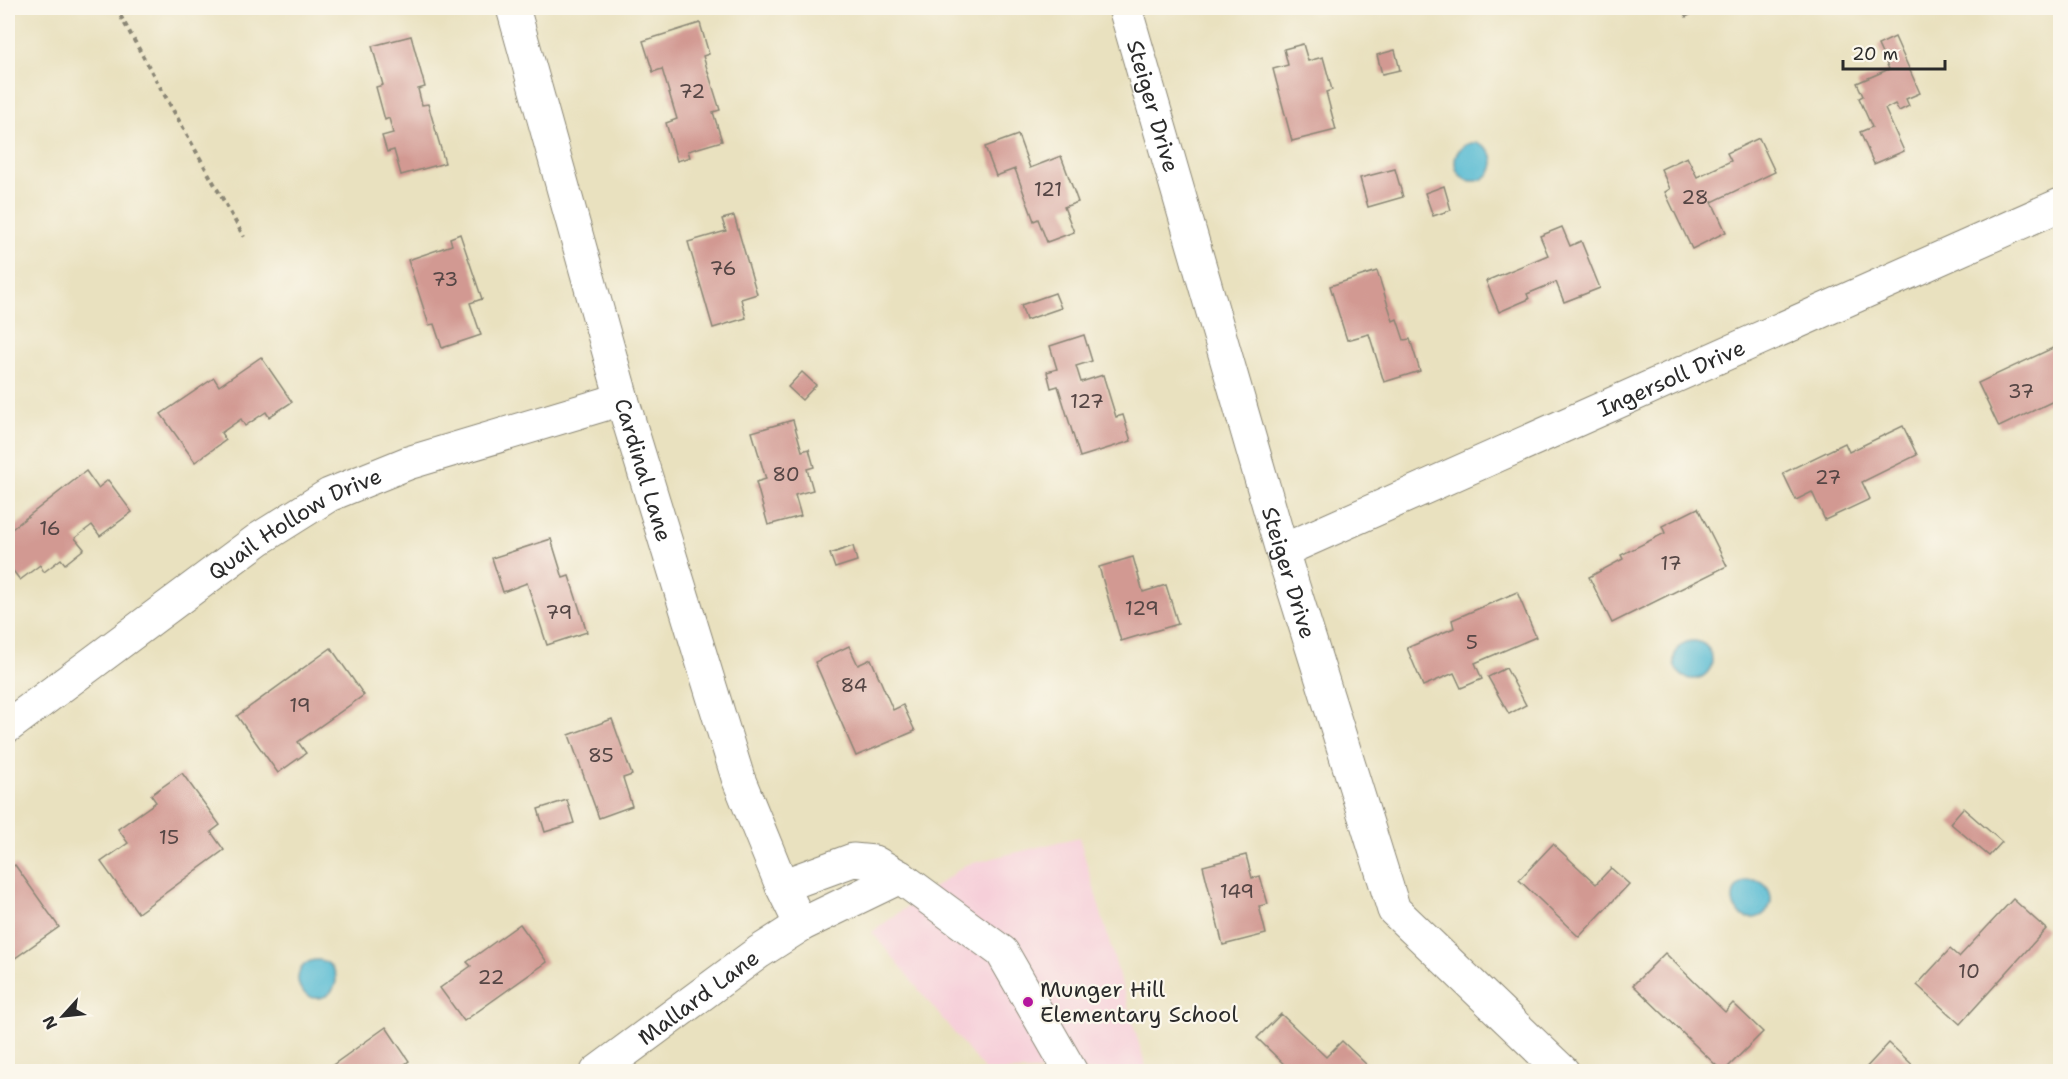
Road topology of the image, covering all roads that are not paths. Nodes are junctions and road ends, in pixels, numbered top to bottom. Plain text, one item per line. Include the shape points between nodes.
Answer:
1 (513, 8) edge
2 (1125, 8) edge
3 (2061, 205) edge
4 (622, 399) junction
5 (1282, 551) junction
6 (8, 726) edge
7 (900, 877) junction
8 (782, 886) junction
9 (801, 925) junction
10 (597, 1071) edge
11 (1071, 1071) edge
12 (1563, 1071) edge

1 - 4 street, Cardinal Lane
2 - 5 street, Steiger Drive
3 - 5 street, Ingersoll Drive
4 - 6 street, Quail Hollow Drive via 408,463 329,495 259,539
4 - 8 street, Cardinal Lane via 738,778
5 - 12 street, Steiger Drive via 1394,910
7 - 8 street via 874,862 854,860
7 - 9 street, Mallard Lane
7 - 11 street via 1002,952
8 - 9 street, Cardinal Lane
9 - 10 street, Mallard Lane

